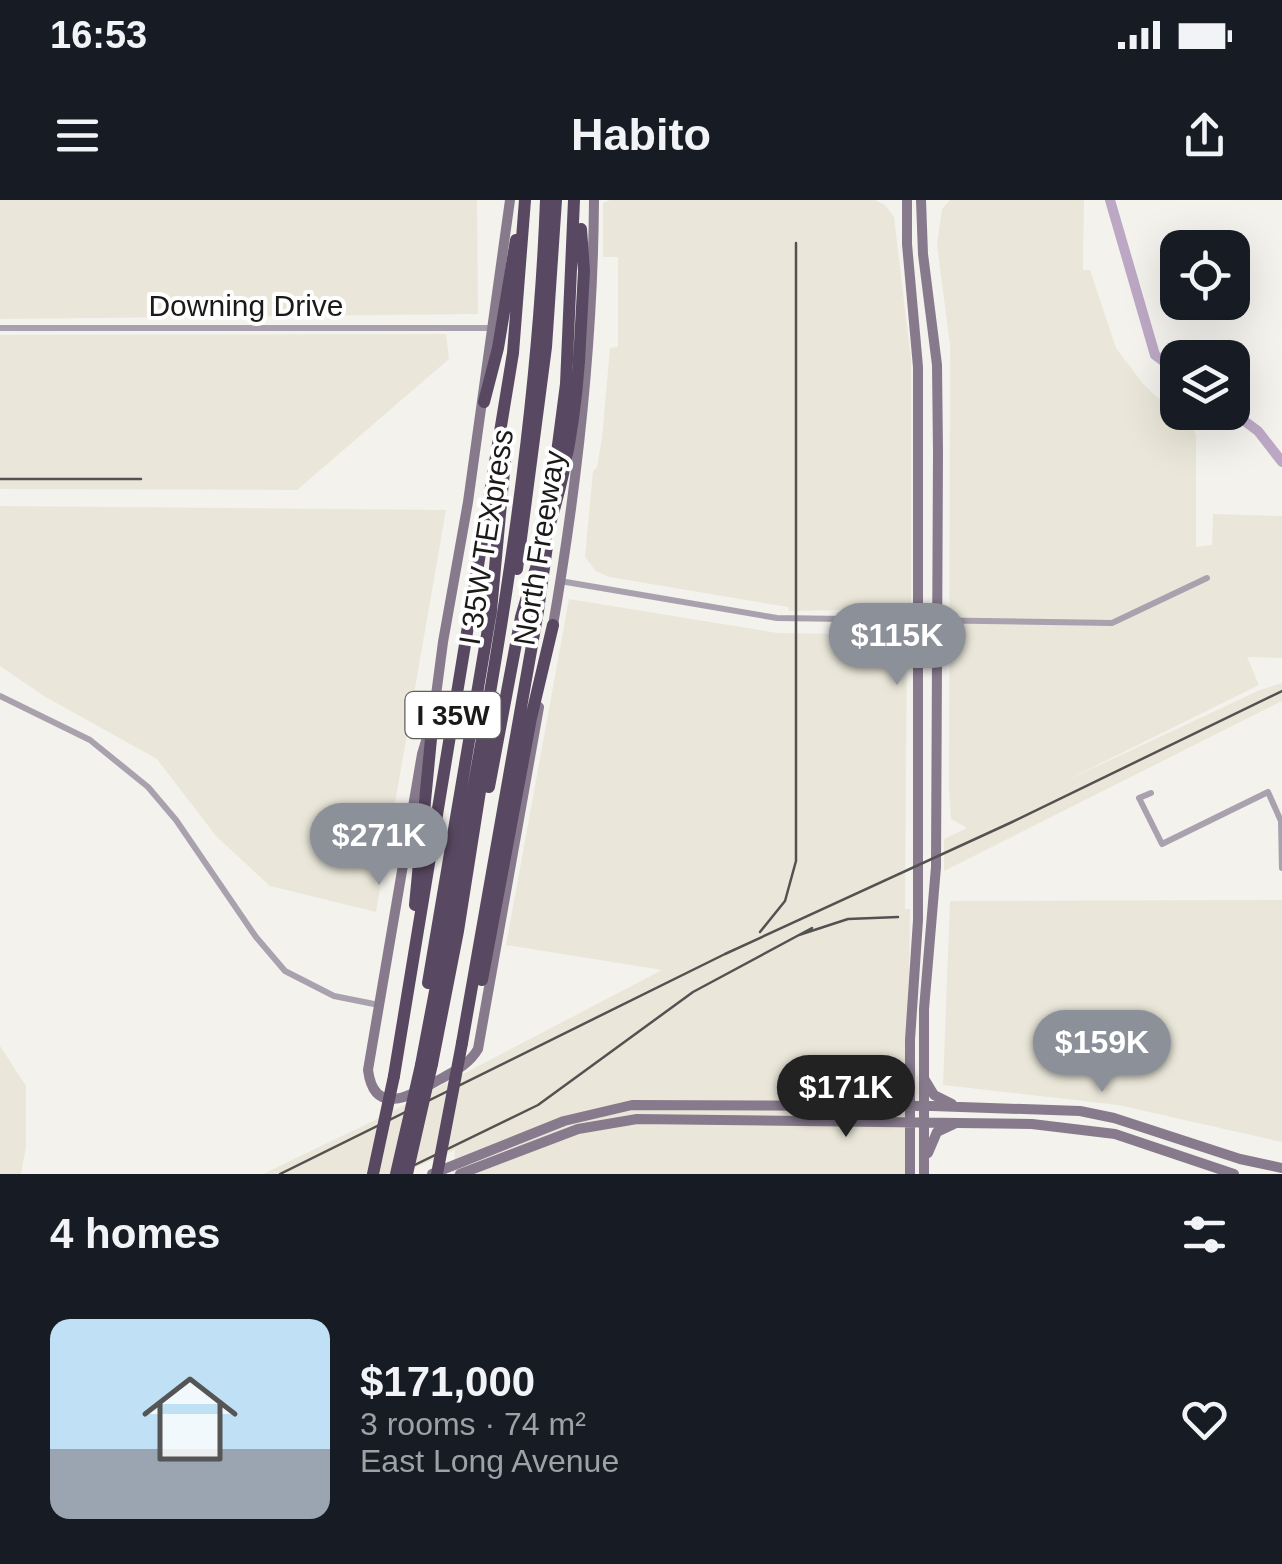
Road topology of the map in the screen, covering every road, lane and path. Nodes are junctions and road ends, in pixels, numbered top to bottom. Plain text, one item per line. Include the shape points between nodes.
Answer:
1 (510, 200) edge
2 (546, 200) edge
3 (556, 200) edge
4 (897, 200) edge
5 (907, 200) edge
6 (921, 200) edge
7 (929, 200) edge
8 (589, 201) edge
9 (525, 202) edge
10 (907, 218) junction
11 (921, 223) junction
12 (0, 328) edge
13 (491, 328) junction
14 (513, 353) junction
15 (484, 402) junction
16 (918, 412) junction
17 (938, 412) junction
18 (1206, 578) dead end
19 (560, 581) junction
20 (916, 618) junction
21 (937, 619) junction
22 (554, 625) junction
23 (0, 696) edge
24 (433, 718) junction
25 (1152, 792) dead end
26 (1282, 868) edge
27 (458, 931) junction
28 (931, 952) junction
29 (915, 954) junction
30 (410, 977) junction
31 (378, 1005) junction
32 (466, 1042) junction
33 (423, 1065) junction
34 (924, 1076) junction
35 (742, 1106) junction
36 (910, 1106) junction
37 (924, 1106) junction
38 (957, 1106) junction
39 (742, 1120) junction
40 (909, 1121) junction
41 (924, 1121) junction
42 (968, 1121) junction
43 (1134, 1124) junction
44 (1128, 1138) junction
45 (507, 1149) junction
46 (1282, 1168) edge
47 (457, 1171) edge
48 (373, 1174) edge
49 (396, 1174) edge
50 (407, 1174) edge
51 (434, 1174) edge
52 (910, 1174) edge
53 (925, 1174) edge
54 (1234, 1174) edge

1 - 13 main road
2 - 33 highway, I 35W TEXpress via 518,509
3 - 27 highway, I 35W TEXpress via 528,500
4 - 10 main road
5 - 10 main road
6 - 11 main road
7 - 11 main road
8 - 19 main road, North Freeway via 585,401
8 - 27 highway, bridge via 572,442 521,617
8 - 32 highway, North Freeway / I 35W via 545,564
9 - 14 highway, North Freeway / I 35W
9 - 15 highway
10 - 16 main road
11 - 17 main road
12 - 13 street, Downing Drive
13 - 15 main road
14 - 30 highway, North Freeway / I 35W
14 - 33 highway via 517,365 491,610
15 - 24 main road, North Freeway
16 - 17 main road
16 - 20 main road
17 - 21 main road
18 - 21 street via 1112,622
19 - 20 street via 777,618
19 - 22 main road, North Freeway
20 - 21 street
20 - 29 main road
21 - 28 main road
22 - 31 main road, North Freeway via 478,1049 471,1062 406,1098 382,1096 368,1070
22 - 32 highway
23 - 31 street via 90,740 148,787 285,971 334,996
24 - 30 highway
24 - 31 main road, North Freeway
25 - 26 street via 1139,798 1162,844 1268,792 1281,821
27 - 33 highway, I 35W TEXpress
28 - 29 main road
28 - 34 main road
29 - 36 main road
30 - 48 highway, North Freeway / I 35W, bridge
32 - 51 highway, bridge
33 - 49 highway, bridge
33 - 50 highway, I 35W TEXpress, bridge
34 - 37 main road
34 - 38 main road via 934,1095
35 - 36 main road
35 - 39 main road
35 - 45 main road via 632,1105 575,1118
36 - 37 main road
36 - 40 main road
37 - 38 main road
37 - 41 main road
38 - 43 main road via 1080,1111
39 - 40 main road
39 - 45 main road via 610,1122
40 - 41 main road
40 - 52 main road
41 - 42 main road
41 - 53 main road
42 - 44 main road
42 - 53 main road via 937,1132
43 - 44 main road
43 - 46 main road
44 - 54 main road
45 - 47 main road
47 - 51 main road

